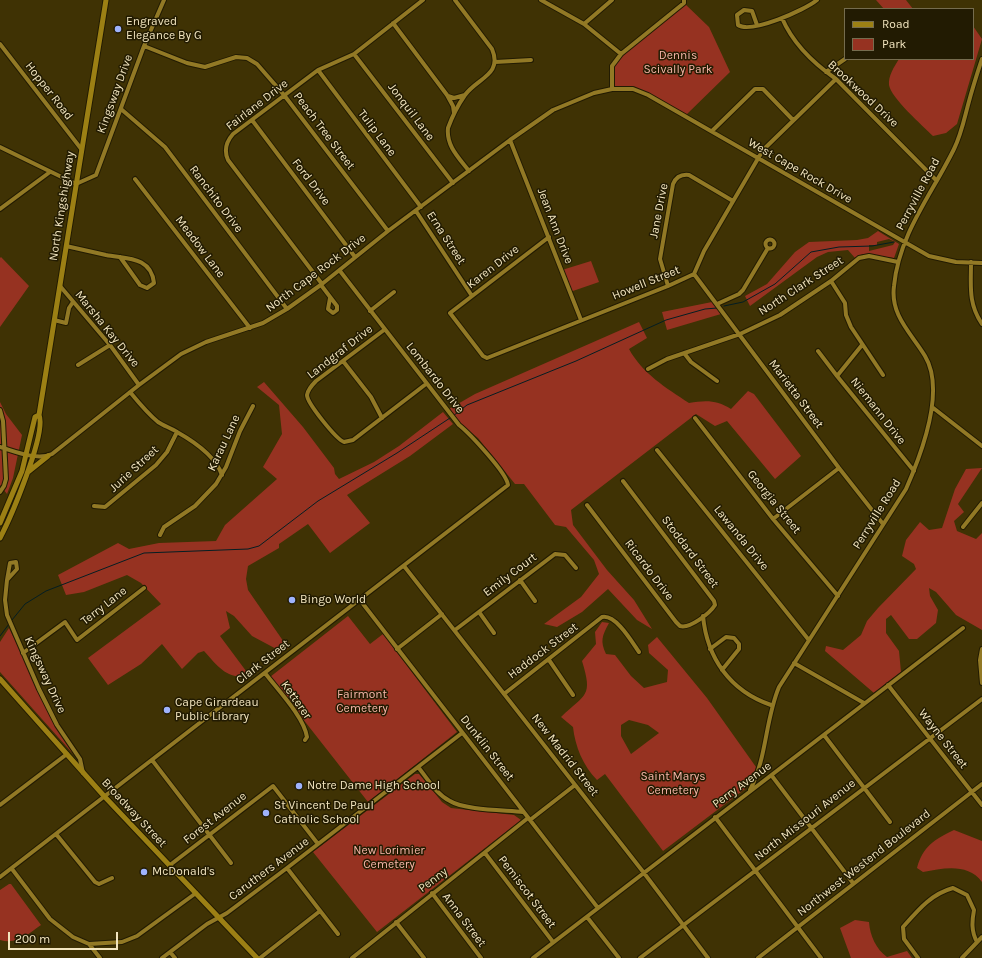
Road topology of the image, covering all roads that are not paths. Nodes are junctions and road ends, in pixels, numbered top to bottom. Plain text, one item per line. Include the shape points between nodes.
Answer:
1 (106, 0) edge
2 (164, 0) edge
3 (423, 0) edge
4 (455, 0) edge
5 (541, 0) edge
6 (612, 0) edge
7 (817, 0) edge
8 (683, 1) edge
9 (782, 18) junction
10 (393, 23) junction
11 (584, 24) junction
12 (757, 25) junction
13 (0, 44) edge
14 (144, 46) junction
15 (354, 54) junction
16 (621, 54) junction
17 (982, 59) edge
18 (531, 60) dead end
19 (844, 60) edge
20 (495, 62) junction
21 (318, 70) junction
22 (826, 72) junction
23 (836, 79) junction
24 (612, 88) junction
25 (465, 94) junction
26 (284, 95) junction
27 (447, 95) junction
28 (120, 110) junction
29 (454, 114) junction
30 (252, 120) junction
31 (793, 120) junction
32 (712, 132) junction
33 (510, 140) junction
34 (0, 147) edge
35 (82, 150) junction
36 (758, 158) junction
37 (469, 171) junction
38 (50, 172) junction
39 (135, 179) dead end
40 (936, 180) junction
41 (453, 183) junction
42 (76, 184) junction
43 (733, 201) junction
44 (421, 207) junction
45 (0, 209) edge
46 (416, 211) junction
47 (388, 231) junction
48 (549, 237) junction
49 (904, 243) junction
50 (66, 246) junction
51 (768, 248) dead end
52 (120, 257) junction
53 (355, 257) junction
54 (898, 262) junction
55 (971, 262) junction
56 (982, 263) edge
57 (340, 271) junction
58 (694, 274) junction
59 (831, 281) junction
60 (321, 284) junction
61 (60, 286) junction
62 (668, 286) junction
63 (394, 292) dead end
64 (472, 296) junction
65 (330, 298) dead end
66 (73, 302) junction
67 (717, 304) junction
68 (287, 309) junction
69 (370, 311) junction
70 (54, 320) junction
71 (581, 320) junction
72 (982, 324) edge
73 (250, 328) junction
74 (384, 330) junction
75 (740, 334) junction
76 (862, 344) junction
77 (110, 345) junction
78 (818, 351) dead end
79 (684, 354) junction
80 (483, 356) joint
81 (343, 361) junction
82 (78, 365) dead end
83 (648, 369) dead end
84 (837, 376) junction
85 (883, 376) dead end
86 (717, 381) dead end
87 (426, 384) junction
88 (139, 385) junction
89 (130, 392) junction
90 (253, 406) dead end
91 (932, 407) junction
92 (0, 410) edge
93 (39, 415) junction
94 (382, 418) junction
95 (695, 418) dead end
96 (177, 432) junction
97 (0, 446) edge
98 (982, 446) edge
99 (5, 448) junction
100 (657, 450) dead end
101 (26, 453) junction
102 (33, 456) junction
103 (48, 456) junction
104 (228, 460) junction
105 (216, 463) junction
106 (838, 468) junction
107 (914, 471) junction
108 (27, 473) junction
109 (222, 475) junction
110 (622, 481) dead end
111 (0, 492) edge
112 (500, 493) joint
113 (982, 503) edge
114 (587, 505) dead end
115 (94, 506) dead end
116 (773, 518) junction
117 (0, 523) edge
118 (883, 524) junction
119 (963, 527) dead end
120 (160, 535) dead end
121 (0, 538) edge
122 (404, 566) junction
123 (576, 568) dead end
124 (7, 580) dead end
125 (520, 580) junction
126 (144, 588) dead end
127 (838, 596) junction
128 (360, 600) junction
129 (535, 601) dead end
130 (479, 612) junction
131 (442, 614) junction
132 (703, 616) junction
133 (964, 628) dead end
134 (455, 630) junction
135 (494, 632) dead end
136 (808, 639) junction
137 (397, 649) junction
138 (710, 649) junction
139 (982, 649) edge
140 (640, 652) dead end
141 (23, 653) junction
142 (548, 660) junction
143 (794, 662) junction
144 (722, 670) junction
145 (265, 673) junction
146 (0, 679) edge
147 (982, 682) edge
148 (888, 685) junction
149 (504, 694) junction
150 (573, 695) dead end
151 (982, 699) edge
152 (864, 703) junction
153 (772, 705) junction
154 (462, 733) junction
155 (824, 735) junction
156 (929, 738) junction
157 (305, 740) dead end
158 (67, 754) junction
159 (152, 760) junction
160 (418, 767) junction
161 (84, 773) junction
162 (772, 776) junction
163 (982, 784) edge
164 (575, 785) junction
165 (864, 788) junction
166 (750, 790) junction
167 (972, 792) junction
168 (104, 796) junction
169 (0, 805) edge
170 (982, 805) edge
171 (523, 812) junction
172 (715, 817) junction
173 (529, 819) junction
174 (890, 822) dead end
175 (811, 827) junction
176 (56, 834) junction
177 (210, 836) junction
178 (318, 844) junction
179 (485, 853) junction
180 (231, 863) dead end
181 (170, 865) junction
182 (287, 868) junction
183 (12, 869) junction
184 (755, 871) junction
185 (644, 873) junction
186 (0, 877) edge
187 (112, 878) dead end
188 (853, 883) junction
189 (196, 893) junction
190 (432, 893) junction
191 (598, 908) junction
192 (320, 911) junction
193 (587, 916) junction
194 (218, 917) junction
195 (396, 922) junction
196 (683, 925) junction
197 (797, 928) junction
198 (338, 934) dead end
199 (982, 938) edge
200 (553, 942) junction
201 (977, 942) junction
202 (89, 944) junction
203 (170, 952) junction
204 (540, 956) edge
205 (354, 957) edge
206 (100, 958) edge
207 (162, 958) edge
208 (175, 958) edge
209 (258, 958) edge
210 (424, 958) edge
211 (481, 958) edge
212 (533, 958) edge
213 (619, 958) edge
214 (640, 958) edge
215 (708, 958) edge
216 (758, 958) edge
217 (821, 958) edge
218 (918, 958) edge
219 (962, 958) edge

1 - 35 main road, North Kingshighway
2 - 14 street, Kingsway Drive
3 - 10 street, Fairlane Drive
4 - 20 street via 492,49
5 - 11 street
6 - 11 street
7 - 9 street
8 - 16 street
9 - 12 street
9 - 22 street, Brookwood Drive via 796,42
10 - 15 street, Fairlane Drive
10 - 27 street
11 - 16 street
12 - 12 street via 742,27 738,25 737,15 744,10 752,11
13 - 35 street, Hopper Road
14 - 26 street, Peach Tree Street via 205,67 236,57 247,58 257,64
14 - 28 street, Kingsway Drive
15 - 21 street, Fairlane Drive
15 - 41 street, Jonquil Lane
16 - 24 street via 612,66
17 - 40 street, Perryville Road via 955,148
18 - 20 street
19 - 22 street
20 - 25 street via 488,75
21 - 26 street, Fairlane Drive
21 - 44 street, Tulip Lane
22 - 23 street, Brookwood Drive
23 - 31 street, Howell Street
23 - 40 street, Brookwood Drive
24 - 32 street, West Cape Rock Drive via 633,89 648,95
24 - 33 street, North Cape Rock Drive via 553,110
25 - 27 street via 454,98
25 - 29 street
26 - 30 street, Fairlane Drive
26 - 47 street, Peach Tree Street
27 - 29 street
28 - 42 street, Kingsway Drive via 96,175
28 - 68 street, Ranchito Drive via 165,147
29 - 37 street via 448,128 449,142
30 - 53 street, Ford Drive
30 - 60 street, Fairlane Drive via 230,137 226,146 226,157
31 - 32 street via 762,89 755,89
31 - 36 street, Howell Street
32 - 36 street, West Cape Rock Drive
33 - 37 street, North Cape Rock Drive
33 - 48 street, Jean Ann Drive
34 - 38 street
35 - 42 main road, North Kingshighway
36 - 43 street, Howell Street
36 - 49 street, West Cape Rock Drive
37 - 41 street, North Cape Rock Drive
38 - 42 street
38 - 45 street
39 - 73 street, Meadow Lane
40 - 49 street, Perryville Road
41 - 44 street, North Cape Rock Drive
42 - 50 main road, North Kingshighway
43 - 58 street, Howell Street
43 - 62 street, Jane Drive via 689,175 681,175 676,179 660,259
44 - 46 street, North Cape Rock Drive
46 - 47 street, North Cape Rock Drive
46 - 64 street, Erna Street
47 - 53 street, North Cape Rock Drive
48 - 64 street, Karen Drive
48 - 71 street, Jean Ann Drive
49 - 54 street, Perryville Road
49 - 55 street, West Cape Rock Drive via 929,256
50 - 52 street
50 - 61 main road, North Kingshighway
51 - 67 street via 743,290
52 - 52 street via 144,263 154,278 152,286 147,288 140,285
53 - 57 street, North Cape Rock Drive
54 - 59 street, North Clark Street via 864,256
54 - 91 street, Perryville Road via 894,306 931,370 934,392
55 - 56 street, West Cape Rock Drive
55 - 72 street via 971,302
57 - 60 street, North Cape Rock Drive
57 - 69 street, Lombardo Drive
58 - 62 street, Howell Street
58 - 67 street, Marietta Street
59 - 75 street, North Clark Street via 780,315
59 - 76 street via 845,303 847,321
60 - 65 street, Fairlane Drive
60 - 68 street, North Cape Rock Drive
61 - 66 street, Marsha Kay Drive
61 - 70 main road, North Kingshighway
62 - 71 street, Howell Street
63 - 69 street
64 - 80 street, Karen Drive via 450,313
66 - 70 street via 66,323
66 - 77 street, Marsha Kay Drive
67 - 75 street, Marietta Street
68 - 73 street, North Cape Rock Drive via 263,324
69 - 74 street, Lombardo Drive
70 - 93 main road, North Kingshighway
71 - 80 street, Howell Street via 487,358
73 - 88 street, North Cape Rock Drive via 192,348
74 - 81 street, Landgraf Drive
74 - 87 street, Lombardo Drive
75 - 79 street, North Clark Street
75 - 106 street, Marietta Street
76 - 84 street, Niemann Drive
76 - 85 street
77 - 82 street
77 - 88 street, Marsha Kay Drive
78 - 84 street
79 - 83 street, North Clark Street
79 - 86 street
81 - 94 street via 371,397
81 - 94 street, Landgraf Drive via 312,386 307,394 309,402 334,435 344,442 352,440
84 - 107 street, Niemann Drive
87 - 94 street, Landgraf Drive
87 - 112 street, Lombardo Drive via 476,440 508,481 508,486
88 - 89 street, North Cape Rock Drive
89 - 96 street via 143,409
89 - 103 street, North Cape Rock Drive
90 - 104 street, Karau Lane
91 - 98 street
91 - 107 street, Perryville Road
92 - 99 street via 4,422
93 - 101 main road, North Kingshighway via 35,417
93 - 102 main road, North Kingshighway
95 - 116 street, Georgia Street
96 - 105 street
96 - 115 street, Jurie Street via 167,452 150,470 105,507
97 - 99 street
99 - 101 street
99 - 111 street via 4,486
100 - 136 street, Lawanda Drive
101 - 102 street
101 - 117 main road, North Kingshighway via 22,471
102 - 103 street
102 - 108 main road, North Kingshighway
103 - 108 main road
104 - 105 street
104 - 109 street, Karau Lane
105 - 109 street
106 - 116 street
106 - 118 street, Marietta Street
107 - 118 street, Perryville Road via 906,490
108 - 121 main road, North Kingshighway
109 - 120 street, Karau Lane via 195,506 164,527
110 - 132 street, Stoddard Street via 714,601 713,607
112 - 122 street, Clark Street
113 - 119 street
114 - 132 street, Ricardo Drive via 680,626 687,627
116 - 127 street, Georgia Street
118 - 127 street, Perryville Road
122 - 128 street, Clark Street
122 - 131 street, New Madrid Street
123 - 125 street, Emily Court via 565,555 558,553
124 - 141 street, Kingsway Drive via 7,615
125 - 129 street
125 - 130 street, Emily Court
126 - 141 street, Terry Lane via 77,640 65,622
127 - 136 street, Perryville Road
128 - 137 street, Dunklin Street
128 - 145 street, Clark Street
130 - 134 street, Emily Court
130 - 135 street
131 - 134 street, New Madrid Street
131 - 137 street
132 - 138 street via 704,633
133 - 148 street, Perry Avenue
134 - 149 street, New Madrid Street
136 - 143 street, Perryville Road
137 - 154 street, Dunklin Street
138 - 144 street
138 - 144 street via 726,637 734,638 739,644 739,649
139 - 147 street
140 - 142 street, Haddock Street via 611,618 602,617
141 - 161 street, Kingsway Drive via 57,725 80,759
142 - 149 street, Haddock Street
142 - 150 street
143 - 152 street
143 - 153 street, Perryville Road
144 - 153 street via 743,691
145 - 157 street, Ketterer via 301,723 306,732
145 - 159 street, Clark Street
146 - 158 main road, Broadway Street
148 - 152 street, Perry Avenue
148 - 156 street, Wayne Street
149 - 164 street, New Madrid Street
151 - 156 street, North Missouri Avenue
152 - 155 street, Perry Avenue
153 - 166 street, Perryville Road via 758,775
154 - 160 street, Caruthers Avenue
154 - 171 street, Dunklin Street
155 - 162 street, Perry Avenue
155 - 165 street
156 - 165 street, North Missouri Avenue
156 - 167 street, Wayne Street
158 - 161 main road, Broadway Street
158 - 169 street
159 - 168 street, Clark Street
159 - 177 street
160 - 171 street via 441,795 451,802
160 - 178 street, Caruthers Avenue
161 - 168 main road, Broadway Street
162 - 166 street, Perry Avenue
162 - 175 street
163 - 167 street, Northwest Westend Boulevard
164 - 173 street, Penny
164 - 185 street, New Madrid Street
165 - 174 street
165 - 175 street, North Missouri Avenue
166 - 172 street, Perry Avenue
167 - 170 street, Wayne Street
167 - 188 street, Northwest Westend Boulevard
168 - 176 street, Clark Street
168 - 181 main road, Broadway Street
171 - 173 street, Dunklin Street
172 - 184 street
172 - 185 street, Perry Avenue
173 - 179 street, Penny
173 - 191 street, Dunklin Street
175 - 184 street, North Missouri Avenue
175 - 188 street
176 - 183 street, Clark Street
176 - 187 street via 95,882 99,884
177 - 178 street, Forest Avenue via 273,786
177 - 180 street
177 - 181 street, Forest Avenue
178 - 182 street, Caruthers Avenue
179 - 190 street, Penny
179 - 200 street, Pemiscot Street
181 - 189 main road, Broadway Street
182 - 192 street
182 - 194 street, Caruthers Avenue
183 - 186 street, Clark Street
183 - 202 street via 50,919 73,937
184 - 196 street, North Missouri Avenue
184 - 197 street
185 - 191 street, Perry Avenue
185 - 196 street, New Madrid Street
188 - 197 street, Northwest Westend Boulevard
189 - 194 main road, Broadway Street
189 - 202 street via 136,936 122,942
190 - 195 street, Penny
190 - 211 street, Anna Street
191 - 193 street, Perry Avenue
192 - 198 street
192 - 209 street
193 - 200 street, Perry Avenue
193 - 213 street
194 - 203 street, Caruthers Avenue
194 - 209 main road, Broadway Street
195 - 205 street, Penny
195 - 210 street
196 - 214 street, North Missouri Avenue
196 - 215 street, New Madrid Street
197 - 216 street, Northwest Westend Boulevard
197 - 217 street
199 - 201 street
200 - 204 street, Perry Avenue
201 - 218 street via 973,935 974,910 967,895 953,888 936,894 903,927 904,939
201 - 219 street
202 - 206 street
203 - 207 street, Caruthers Avenue
203 - 208 street
204 - 212 street, Perry Avenue

